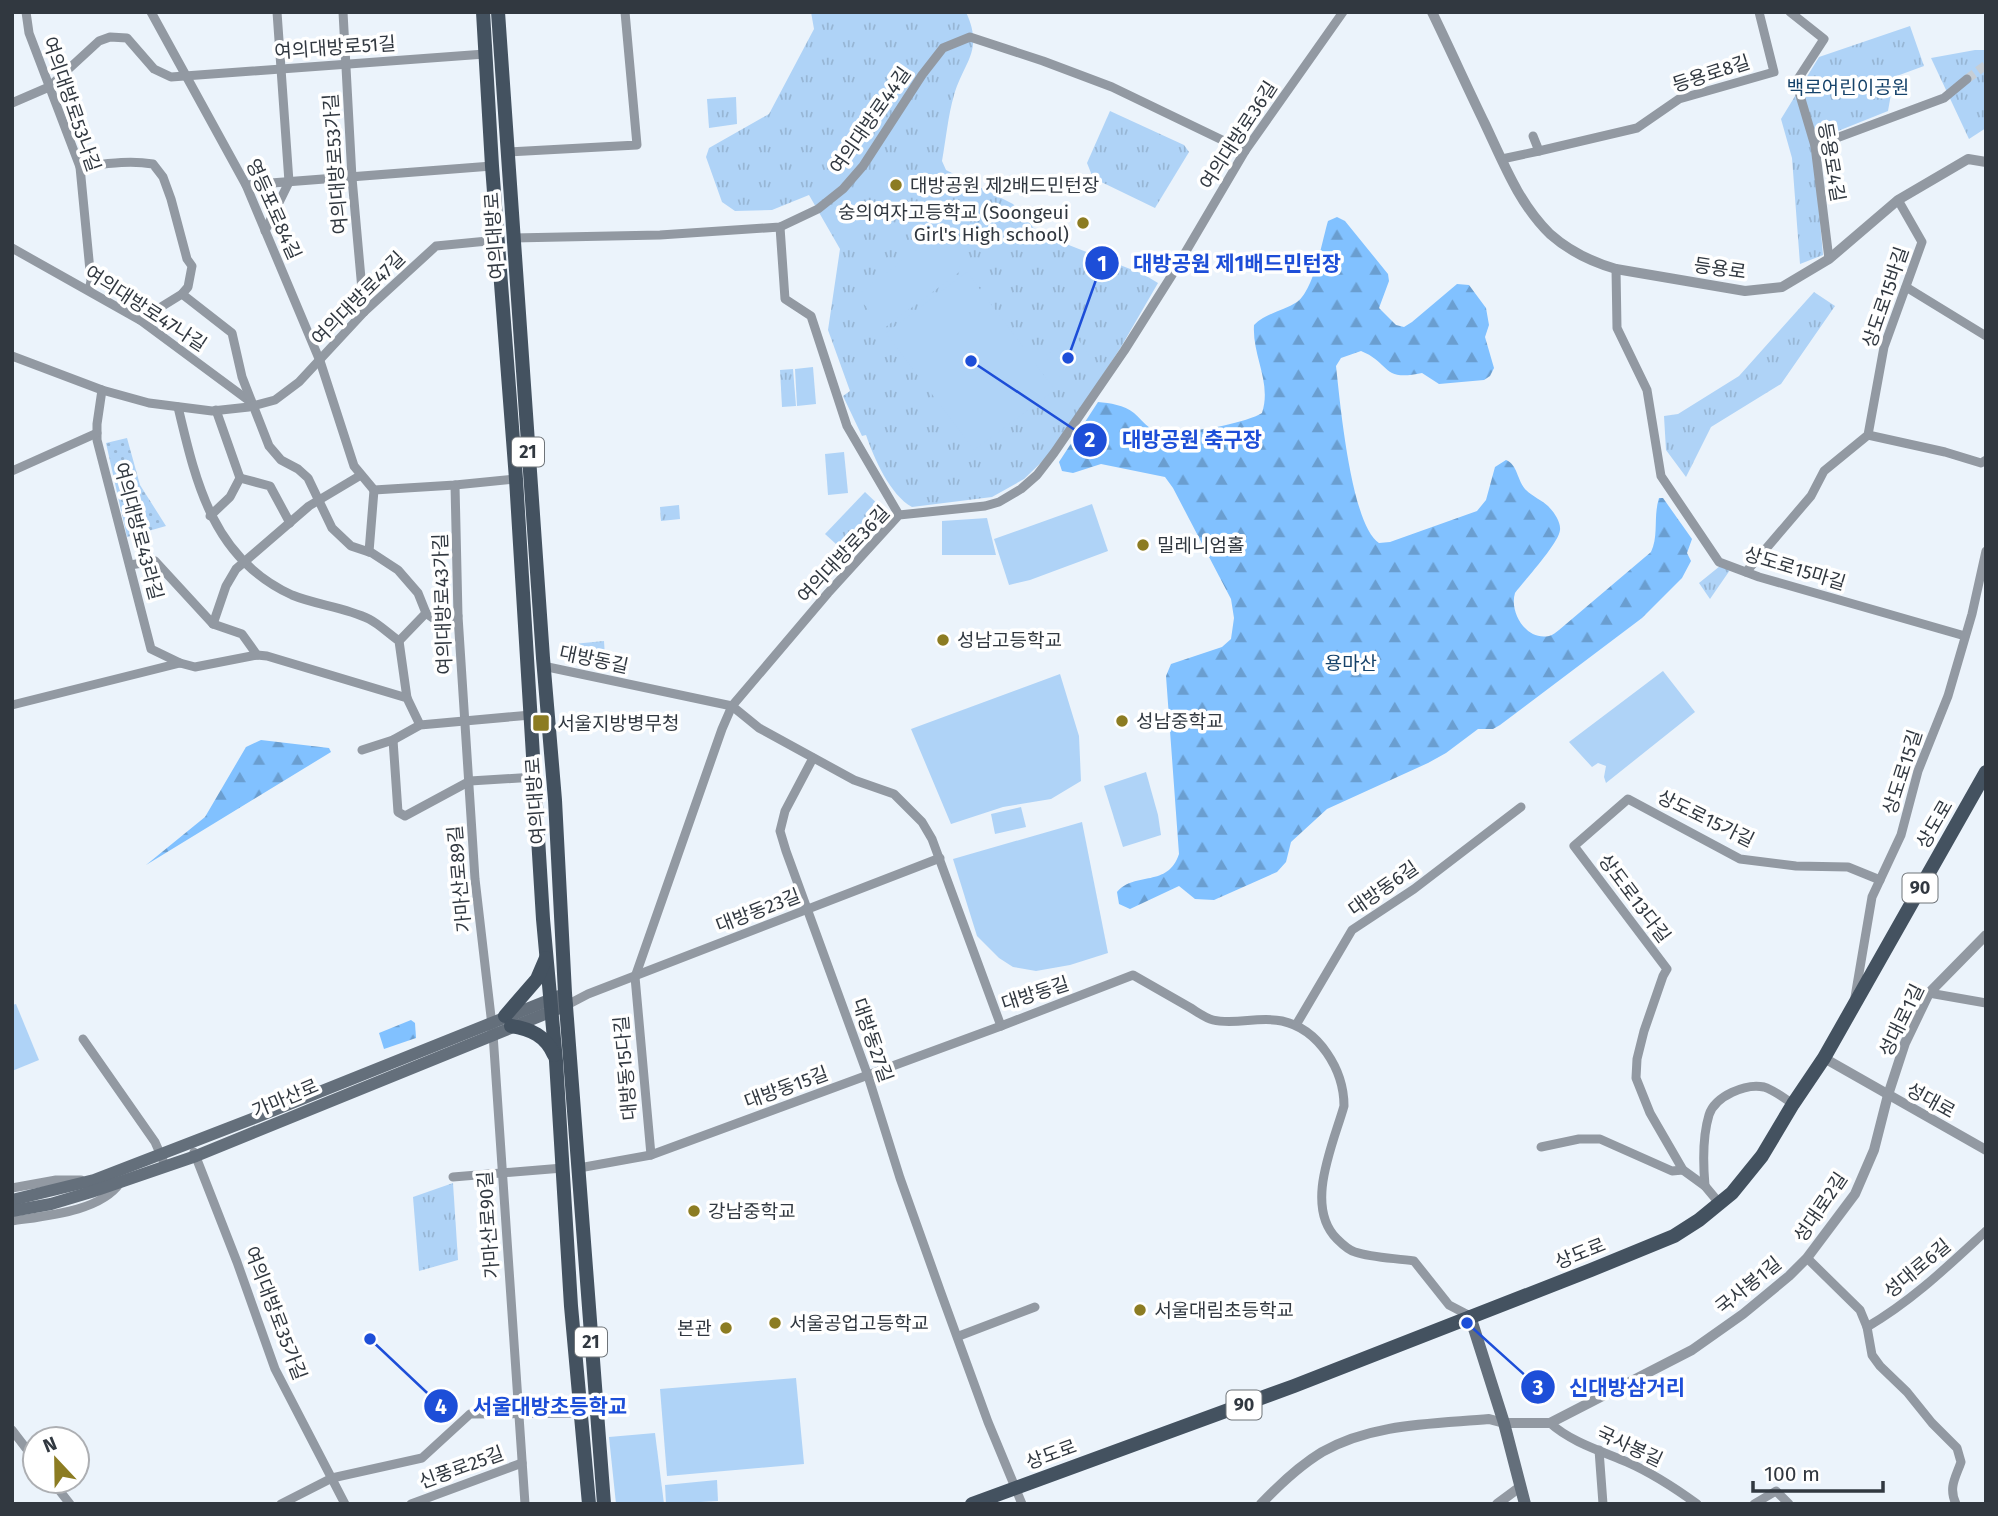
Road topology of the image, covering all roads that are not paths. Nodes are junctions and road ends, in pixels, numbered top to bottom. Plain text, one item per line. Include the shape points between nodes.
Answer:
1 (26, 12) edge
2 (151, 12) edge
3 (277, 12) edge
4 (343, 12) edge
5 (484, 12) edge
6 (498, 12) edge
7 (625, 12) edge
8 (1343, 12) edge
9 (1432, 12) edge
10 (1759, 12) edge
11 (1790, 12) edge
12 (485, 54) junction
13 (346, 65) junction
14 (281, 68) junction
15 (188, 76) junction
16 (1968, 79) tunnel mouth
17 (49, 86) junction
18 (12, 103) edge
19 (1533, 136) dead end
20 (1815, 146) junction
21 (1244, 151) junction
22 (1539, 151) junction
23 (507, 152) junction
24 (1502, 159) junction
25 (1986, 162) edge
26 (492, 166) junction
27 (80, 167) junction
28 (352, 178) junction
29 (289, 182) junction
30 (246, 185) junction
31 (1898, 200) junction
32 (780, 228) junction
33 (265, 231) junction
34 (513, 238) junction
35 (498, 240) junction
36 (12, 248) edge
37 (1829, 259) junction
38 (1616, 269) junction
39 (1906, 287) junction
40 (89, 290) junction
41 (182, 294) junction
42 (364, 312) junction
43 (140, 320) junction
44 (1986, 335) edge
45 (12, 356) edge
46 (320, 361) junction
47 (102, 390) junction
48 (253, 406) junction
49 (178, 407) junction
50 (216, 410) junction
51 (97, 433) junction
52 (1868, 435) junction
53 (1986, 460) edge
54 (12, 471) edge
55 (361, 475) junction
56 (240, 478) junction
57 (516, 479) junction
58 (455, 485) junction
59 (374, 490) junction
60 (319, 500) junction
61 (899, 515) junction
62 (210, 516) junction
63 (290, 523) junction
64 (369, 552) junction
65 (1986, 553) edge
66 (245, 561) junction
67 (130, 565) junction
68 (1746, 572) junction
69 (426, 613) junction
70 (458, 616) junction
71 (213, 624) junction
72 (1965, 636) junction
73 (399, 641) junction
74 (257, 655) junction
75 (180, 663) junction
76 (543, 666) junction
77 (528, 668) junction
78 (407, 698) junction
79 (12, 705) edge
80 (732, 706) junction
81 (547, 713) junction
82 (531, 715) junction
83 (464, 721) junction
84 (420, 725) junction
85 (393, 740) junction
86 (362, 750) dead end
87 (813, 758) junction
88 (1986, 772) edge
89 (534, 778) junction
90 (470, 781) junction
91 (1521, 807) dead end
92 (1574, 846) joint
93 (940, 858) junction
94 (1881, 880) junction
95 (809, 909) junction
96 (1986, 935) edge
97 (546, 957) junction
98 (635, 977) junction
99 (1929, 993) junction
100 (566, 999) junction
101 (1986, 1003) edge
102 (551, 1004) junction
103 (1854, 1004) junction
104 (500, 1024) junction
105 (1296, 1025) junction
106 (1001, 1026) junction
107 (83, 1039) dead end
108 (1824, 1058) junction
109 (556, 1061) junction
110 (868, 1076) junction
111 (1888, 1096) junction
112 (1793, 1104) junction
113 (190, 1144) junction
114 (1541, 1147) dead end
115 (1986, 1150) edge
116 (651, 1155) junction
117 (196, 1156) junction
118 (164, 1161) junction
119 (563, 1168) junction
120 (579, 1168) junction
121 (1683, 1170) junction
122 (501, 1172) junction
123 (453, 1177) dead end
124 (86, 1182) junction
125 (120, 1182) junction
126 (1705, 1186) junction
127 (12, 1188) edge
128 (12, 1200) edge
129 (1720, 1204) junction
130 (12, 1211) edge
131 (12, 1222) edge
132 (1986, 1231) edge
133 (1807, 1258) junction
134 (1035, 1307) dead end
135 (1470, 1316) junction
136 (1867, 1326) junction
137 (959, 1336) junction
138 (580, 1413) junction
139 (519, 1414) junction
140 (1504, 1423) junction
141 (1550, 1423) junction
142 (1599, 1450) junction
143 (522, 1463) junction
144 (332, 1478) junction
145 (1520, 1487) junction
146 (1016, 1488) junction
147 (281, 1504) edge
148 (345, 1504) edge
149 (411, 1504) edge
150 (525, 1504) edge
151 (589, 1504) edge
152 (604, 1504) edge
153 (972, 1504) edge
154 (1022, 1504) edge
155 (1261, 1504) edge
156 (1497, 1504) edge
157 (1525, 1504) edge
158 (1602, 1504) edge
159 (1697, 1504) edge
160 (1754, 1504) edge
161 (1789, 1504) edge
162 (1956, 1504) edge

1 - 17 street, 여의대방로53나길
2 - 15 street, 영등포로84길
3 - 14 street
4 - 13 street, 여의대방로53가길
5 - 12 main road, 여의대방로
6 - 23 main road, 여의대방로 / 21
7 - 23 street via 637,145
8 - 21 street, 여의대방로36길
9 - 24 street, 등용로
10 - 22 street, 등용로8길 via 1774,72 1679,99 1637,128
11 - 20 street, 등용로4길 via 1824,39 1796,82
12 - 13 street, 여의대방로51길
12 - 26 main road, 여의대방로
13 - 14 street, 여의대방로51길
13 - 28 street, 여의대방로53가길
14 - 15 street, 여의대방로51길
14 - 29 street
15 - 17 street via 171,77 154,69 127,38 119,36 99,41
15 - 30 street, 영등포로84길
16 - 20 street via 1944,98
17 - 18 street
17 - 27 street, 여의대방로53나길
19 - 22 street
20 - 37 street, 등용로4길
21 - 32 street, 여의대방로44길 via 1112,87 970,37 943,48 843,190
21 - 61 street, 여의대방로36길 via 1124,351 1037,475 999,502
22 - 24 street
23 - 34 main road, 여의대방로 / 21
24 - 38 street, 등용로 via 1530,210 1552,235 1582,256
25 - 31 street, 등용로 via 1968,159
26 - 28 street
26 - 35 main road, 여의대방로
27 - 40 street, 여의대방로53나길 via 92,281
27 - 41 street via 125,161 159,169 192,266
28 - 29 street
28 - 42 street, 여의대방로53가길
29 - 30 street
29 - 33 street
30 - 33 street, 영등포로84길
31 - 37 street, 등용로
31 - 39 street, 상도로15바길 via 1922,242
32 - 34 street, 여의대방로44길
32 - 61 street via 785,299 811,316 847,426
33 - 46 street, 영등포로84길
34 - 35 street, 여의대방로44길
34 - 76 main road, 여의대방로 / 21
35 - 42 street, 여의대방로47길 via 436,246
35 - 57 main road, 여의대방로
36 - 40 street, 여의대방로47나길
37 - 38 street, 등용로 via 1782,287 1745,291
38 - 68 street, 상도로15마길 via 1617,328 1647,390 1661,476 1719,562
39 - 44 street
39 - 52 street, 상도로15바길 via 1884,347
40 - 43 street, 여의대방로47나길
41 - 43 street
41 - 48 street via 232,333
42 - 46 street, 여의대방로47길
43 - 48 street, 여의대방로47나길
45 - 47 street, 여의대방로47길
46 - 48 street, 여의대방로47길 via 275,400
46 - 55 street, 영등포로84길 via 354,466
47 - 49 street, 여의대방로47길
47 - 51 street, 여의대방로43라길
48 - 50 street, 여의대방로47길
48 - 60 street via 270,446 281,460 308,478
49 - 50 street, 여의대방로47길
49 - 62 street
50 - 56 street
51 - 54 street
51 - 67 street, 여의대방로43라길
52 - 53 street via 1981,463
52 - 68 street via 1824,471 1811,496
55 - 59 street, 영등포로84길
55 - 60 street
56 - 62 street via 230,497
56 - 63 street via 270,485
57 - 58 street
57 - 77 main road, 여의대방로
58 - 59 street
58 - 70 street, 여의대방로43가길
59 - 64 street
60 - 63 street
60 - 64 street via 332,528 351,546
61 - 80 street, 여의대방로36길
62 - 66 street
63 - 66 street
64 - 69 street via 398,570 418,593
65 - 72 street, 상도로15길
66 - 71 street via 226,586
66 - 73 street via 266,581 294,596 370,619
67 - 71 street via 155,561
67 - 75 street, 여의대방로43라길 via 151,649
68 - 72 street, 상도로15마길
69 - 70 street via 433,618
69 - 73 street
70 - 83 street, 여의대방로43가길
71 - 74 street via 242,634
72 - 94 street, 상도로15길 via 1901,835
73 - 78 street
74 - 75 street via 195,667
74 - 78 street
75 - 79 street
76 - 77 main road
76 - 80 street, 대방동길
76 - 81 main road, 여의대방로 / 21
77 - 82 main road, 여의대방로
78 - 84 street
80 - 87 street, 대방동길 via 759,728
80 - 98 street, 여의대방로36길
81 - 82 main road
81 - 100 main road, 여의대방로 / 21
82 - 83 street
82 - 89 main road, 여의대방로
83 - 84 street
83 - 90 street, 가마산로89길
84 - 85 street
85 - 86 street
85 - 90 street via 398,812 405,816
87 - 93 street, 대방동길 via 866,786 894,794 922,822
87 - 95 street, 대방동27길 via 785,811 780,831
88 - 103 main road, 상도로 / 90
89 - 90 street, 여의대방로
89 - 97 main road, 여의대방로
90 - 104 street, 가마산로89길 via 475,889
91 - 105 street, 대방동6길 via 1414,889 1352,929
92 - 94 street, 상도로15가길 via 1628,799 1740,859 1848,867
92 - 121 street, 상도로13다길 via 1667,969 1637,1059 1636,1078
93 - 95 street, 대방동23길
93 - 106 street, 대방동길
94 - 103 street, 상도로15길 via 1872,897
95 - 98 street, 대방동23길
95 - 110 street, 대방동27길
96 - 99 street, 성대로1길
97 - 102 main road, 여의대방로
97 - 104 main road via 537,979
98 - 100 street, 대방동23길
98 - 116 street, 대방동15다길
99 - 101 street
99 - 111 street, 성대로1길 via 1905,1043
100 - 102 main road, 가마산로
100 - 120 main road, 여의대방로 / 21
102 - 104 main road, 가마산로
102 - 109 main road, 여의대방로
103 - 108 main road, 상도로 / 90
104 - 109 main road via 539,1035
104 - 113 main road, 가마산로
104 - 117 main road, 가마산로
104 - 122 street, 가마산로90길
105 - 106 street, 대방동길 via 1280,1020 1212,1020 1133,975
105 - 135 street via 1328,1055 1344,1093 1321,1191 1322,1213 1331,1232 1354,1252 1414,1261 1450,1305
106 - 110 street, 대방동15길
107 - 118 street
108 - 111 street, 성대로
108 - 112 main road, 상도로 / 90
109 - 119 main road, 여의대방로
110 - 116 street, 대방동15길
110 - 137 street, 대방동27길
111 - 115 street, 성대로
111 - 133 street, 성대로2길 via 1874,1150 1855,1194
112 - 126 street via 1758,1086 1724,1096 1709,1114 1703,1155
112 - 129 main road, 상도로 / 90 via 1762,1156
113 - 117 street, 여의대방로35가길
113 - 118 main road, 가마산로
114 - 121 street via 1600,1139 1672,1171
116 - 120 street, 대방동15길
117 - 118 main road, 가마산로
117 - 144 street, 여의대방로35가길 via 275,1369
118 - 124 main road, 가마산로
118 - 125 main road, 가마산로
119 - 122 street
119 - 138 main road, 여의대방로 / 21
120 - 152 main road, 여의대방로 / 21
121 - 126 street
122 - 123 street
122 - 139 street, 가마산로90길
124 - 127 street via 56,1180
124 - 128 main road, 가마산로
125 - 130 main road, 가마산로
125 - 131 street via 98,1201
126 - 129 street
129 - 135 main road, 상도로 / 90 via 1674,1236
132 - 136 street, 성대로6길 via 1921,1290
133 - 136 street, 국사봉1길 via 1860,1310
133 - 141 street, 국사봉1길 via 1743,1314 1692,1350
134 - 137 street
135 - 140 main road
135 - 146 main road, 상도로 / 90 via 1294,1387
136 - 162 street, 국사봉1길 via 1872,1355 1880,1366 1961,1455 1952,1483
137 - 146 street, 대방동27길
138 - 139 street
138 - 151 main road, 여의대방로
139 - 143 street, 신풍로25길
139 - 144 street via 470,1414 422,1458
140 - 141 street
140 - 145 main road
140 - 155 street via 1489,1419 1394,1427 1360,1436 1322,1452
141 - 142 street, 국사봉길
142 - 158 street
142 - 159 street, 국사봉길 via 1649,1472
143 - 149 street, 신풍로25길
143 - 150 street, 신풍로25길
144 - 147 street
144 - 148 street, 여의대방로35가길
145 - 156 street
145 - 157 main road
146 - 153 main road, 상도로 / 90
146 - 154 street, 대방동27길
160 - 161 street via 1776,1491

